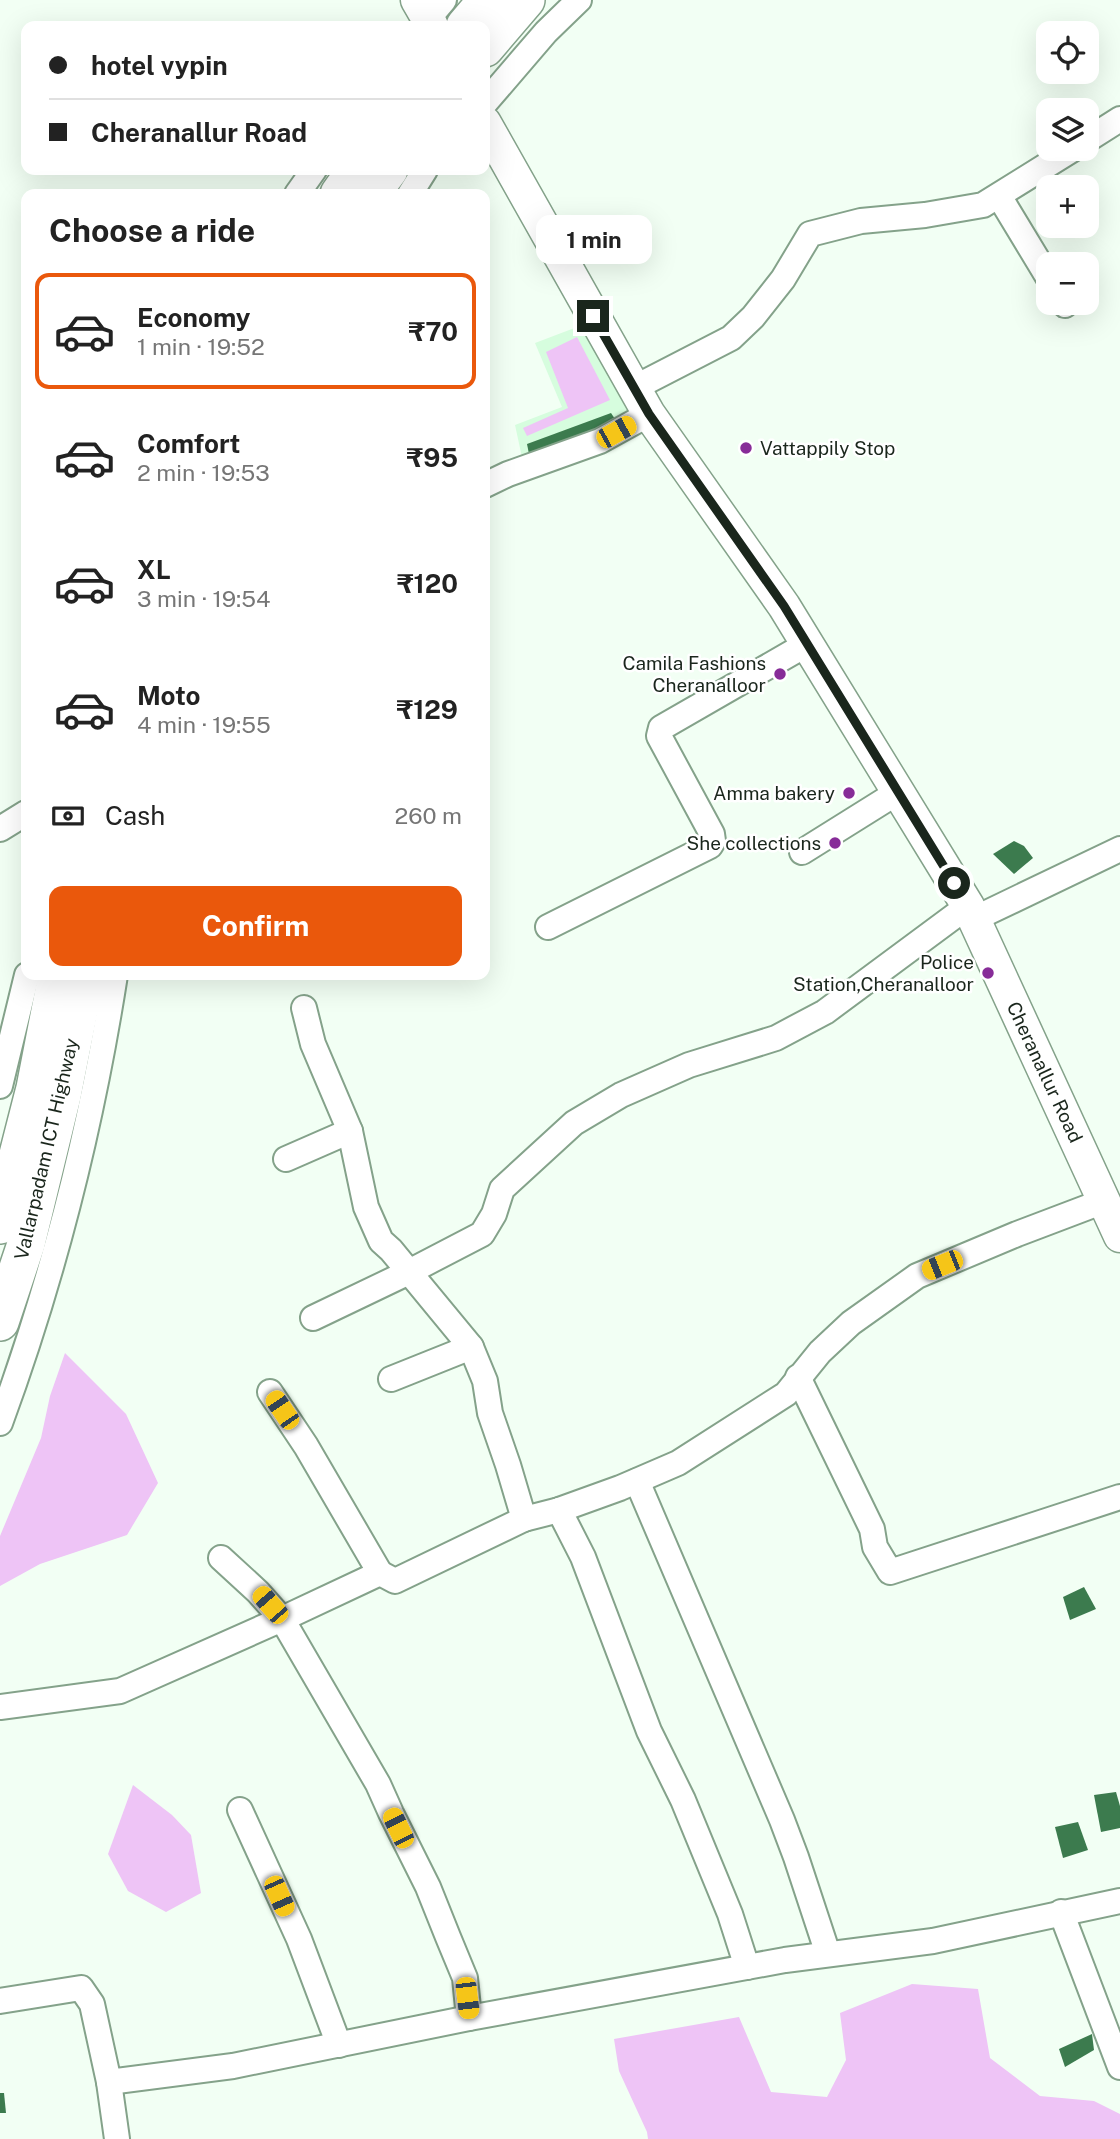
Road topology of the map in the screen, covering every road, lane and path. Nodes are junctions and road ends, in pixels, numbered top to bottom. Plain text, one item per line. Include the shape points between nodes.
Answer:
1 (487, 0) edge
2 (526, 0) edge
3 (579, 0) edge
4 (470, 21) edge
5 (490, 42) edge
6 (490, 97) edge
7 (1120, 119) edge
8 (490, 132) edge
9 (1099, 132) edge
10 (1054, 161) edge
11 (385, 175) edge
12 (374, 189) edge
13 (999, 196) junction
14 (1036, 257) edge
15 (641, 401) junction
16 (490, 483) edge
17 (807, 643) junction
18 (898, 792) junction
19 (21, 816) edge
20 (0, 829) edge
21 (1120, 849) edge
22 (802, 852) dead end
23 (971, 913) junction
24 (548, 927) dead end
25 (25, 980) edge
26 (56, 980) edge
27 (84, 980) edge
28 (114, 980) edge
29 (304, 1008) dead end
30 (6, 1040) edge
31 (33, 1090) edge
32 (350, 1130) junction
33 (286, 1159) dead end
34 (1104, 1201) junction
35 (0, 1225) edge
36 (1120, 1236) edge
37 (409, 1272) junction
38 (313, 1318) dead end
39 (0, 1322) edge
40 (471, 1347) junction
41 (798, 1377) junction
42 (391, 1379) dead end
43 (270, 1392) dead end
44 (0, 1423) edge
45 (637, 1481) junction
46 (1120, 1497) edge
47 (559, 1510) junction
48 (524, 1519) junction
49 (221, 1558) dead end
50 (380, 1573) junction
51 (282, 1619) junction
52 (0, 1707) edge
53 (240, 1810) dead end
54 (1120, 1900) edge
55 (1061, 1912) junction
56 (828, 1954) junction
57 (747, 1967) junction
58 (0, 2001) edge
59 (470, 2018) junction
60 (339, 2045) junction
61 (1120, 2067) edge
62 (109, 2082) junction
63 (117, 2139) edge

1 - 4 highway
2 - 5 highway
3 - 6 street
7 - 9 street
8 - 15 main road, Cheranallur Road
10 - 13 street
11 - 12 highway
13 - 14 street
13 - 15 street via 983,205 861,221 810,234 753,317 731,338
15 - 16 street via 600,441
15 - 17 main road, Cheranallur Road
17 - 18 main road, Cheranallur Road
17 - 24 street via 661,728 659,736 712,834 710,846
18 - 22 street
18 - 23 main road, Cheranallur Road
19 - 20 street
21 - 23 street
23 - 34 main road, Cheranallur Road
23 - 37 street via 825,1012 776,1038 689,1065 621,1094 574,1123 502,1189 482,1234
25 - 30 street
26 - 31 highway, Vallarpadam ICT Highway
27 - 31 highway, Vallarpadam ICT Highway
28 - 44 street via 64,1224
29 - 32 street via 313,1044
30 - 31 street
31 - 35 highway, Vallarpadam ICT Highway
31 - 39 highway, Vallarpadam ICT Highway via 26,1244
32 - 33 street
32 - 37 street via 366,1207 381,1241
34 - 36 main road, Cheranallur Road
34 - 41 street via 917,1276 851,1323
37 - 38 street
37 - 40 street
40 - 42 street
40 - 48 street
41 - 45 street via 786,1394 678,1463
41 - 46 street via 890,1572
43 - 50 street
45 - 47 street
45 - 56 street via 782,1820
47 - 48 street
47 - 57 street via 583,1557 649,1731 730,1914
48 - 50 street via 396,1581
49 - 51 street
50 - 51 street
51 - 52 street via 120,1691
51 - 59 street via 378,1784 428,1887 465,1978
53 - 60 street via 299,1939
54 - 55 street
55 - 56 street via 933,1941
55 - 61 street
56 - 57 street
57 - 59 street
58 - 62 street via 81,1988 92,2004
59 - 60 street
60 - 62 street via 233,2066
62 - 63 street

